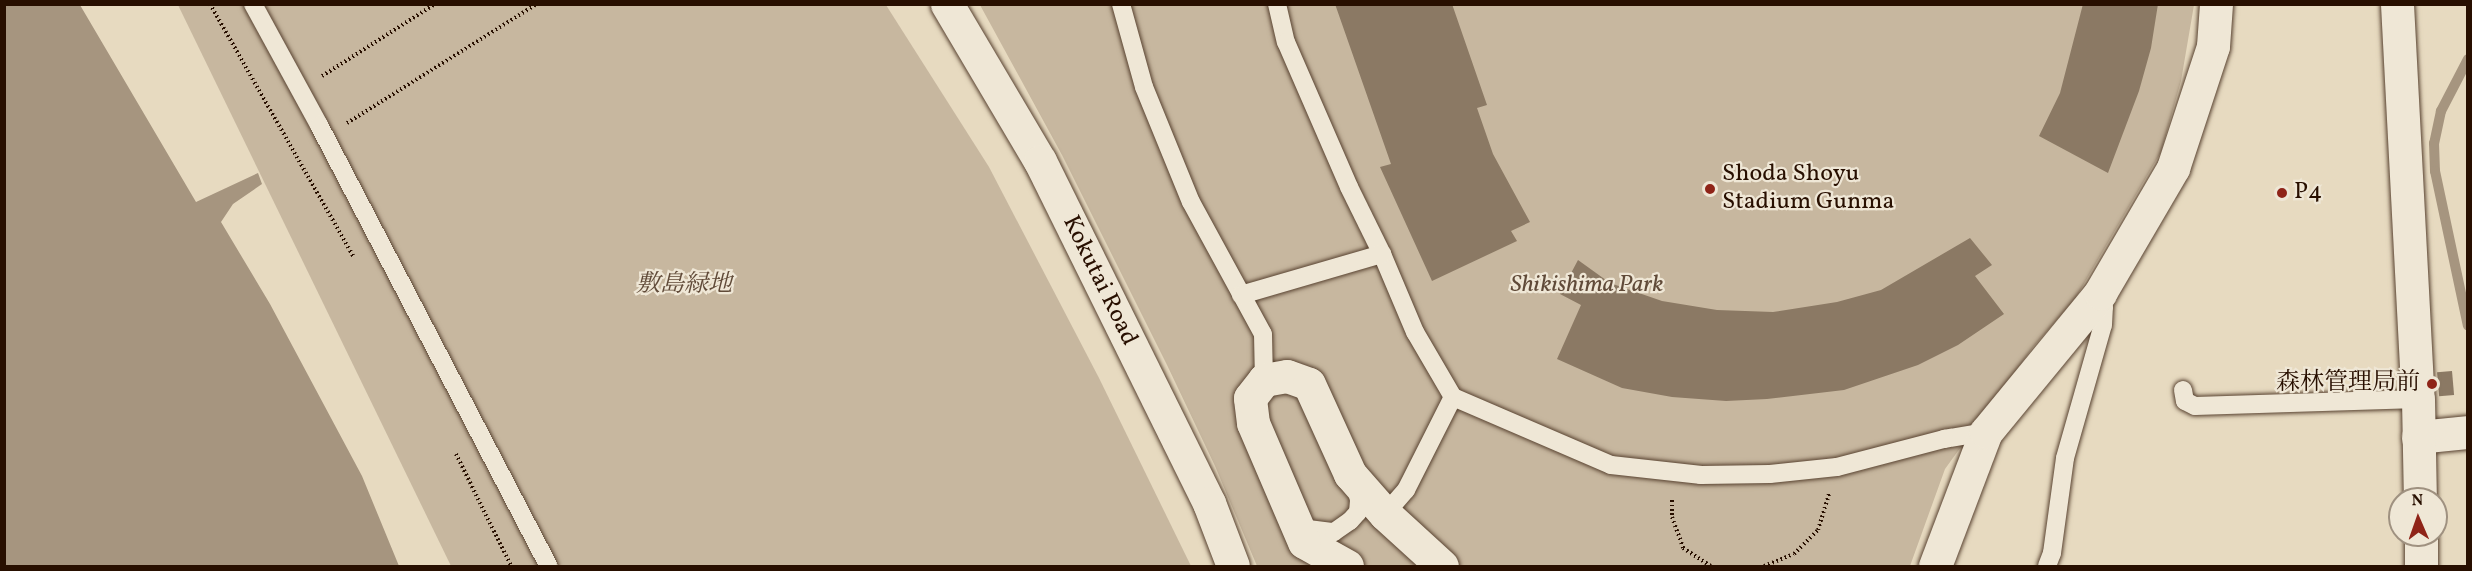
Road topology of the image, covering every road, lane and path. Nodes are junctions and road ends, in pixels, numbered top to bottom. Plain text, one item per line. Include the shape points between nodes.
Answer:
1 (210, 4) edge
2 (253, 4) edge
3 (435, 4) edge
4 (537, 4) edge
5 (947, 4) edge
6 (1121, 4) edge
7 (1277, 4) edge
8 (2216, 4) edge
9 (2397, 4) edge
10 (300, 90) junction
11 (325, 136) junction
12 (1382, 254) junction
13 (357, 262) dead end
14 (2100, 293) junction
15 (1241, 295) junction
16 (1264, 380) junction
17 (2183, 390) dead end
18 (1453, 397) junction
19 (2418, 399) junction
20 (1986, 432) junction
21 (2468, 432) edge
22 (2418, 437) junction
23 (453, 446) dead end
24 (1837, 467) junction
25 (1672, 472) junction
26 (1350, 474) junction
27 (2420, 487) edge
28 (1385, 514) junction
29 (1304, 542) junction
30 (2421, 547) edge
31 (511, 567) edge
32 (549, 567) edge
33 (1233, 567) edge
34 (1347, 567) edge
35 (1442, 567) edge
36 (1711, 567) edge
37 (1764, 567) edge
38 (1935, 567) edge
39 (2047, 567) edge
40 (2421, 567) edge

1 - 13 path
2 - 10 lane
3 - 10 path
4 - 11 path
5 - 33 street, Kokutai Road via 1040,161 1209,503
6 - 15 lane via 1144,87 1187,192
7 - 12 lane via 1286,42
8 - 14 street via 2213,46 2173,168
9 - 19 street
10 - 11 lane
11 - 32 lane
12 - 15 lane
12 - 18 lane via 1415,332
14 - 20 street
14 - 39 lane via 2103,325 2065,458
15 - 16 lane via 1263,334
16 - 26 street via 1287,376 1309,384
16 - 29 street via 1250,398 1253,423
17 - 19 lane via 2185,401 2195,406
18 - 25 lane via 1611,465
18 - 28 lane via 1406,490
19 - 22 street
20 - 24 lane
20 - 38 street
21 - 22 street
22 - 27 street
23 - 31 path
24 - 25 lane via 1770,474
24 - 37 path via 1818,531 1794,554
25 - 36 path via 1672,517 1683,548
26 - 28 street
26 - 29 lane via 1358,491 1358,512 1334,532 1308,529
28 - 35 street
29 - 34 street
30 - 40 street

